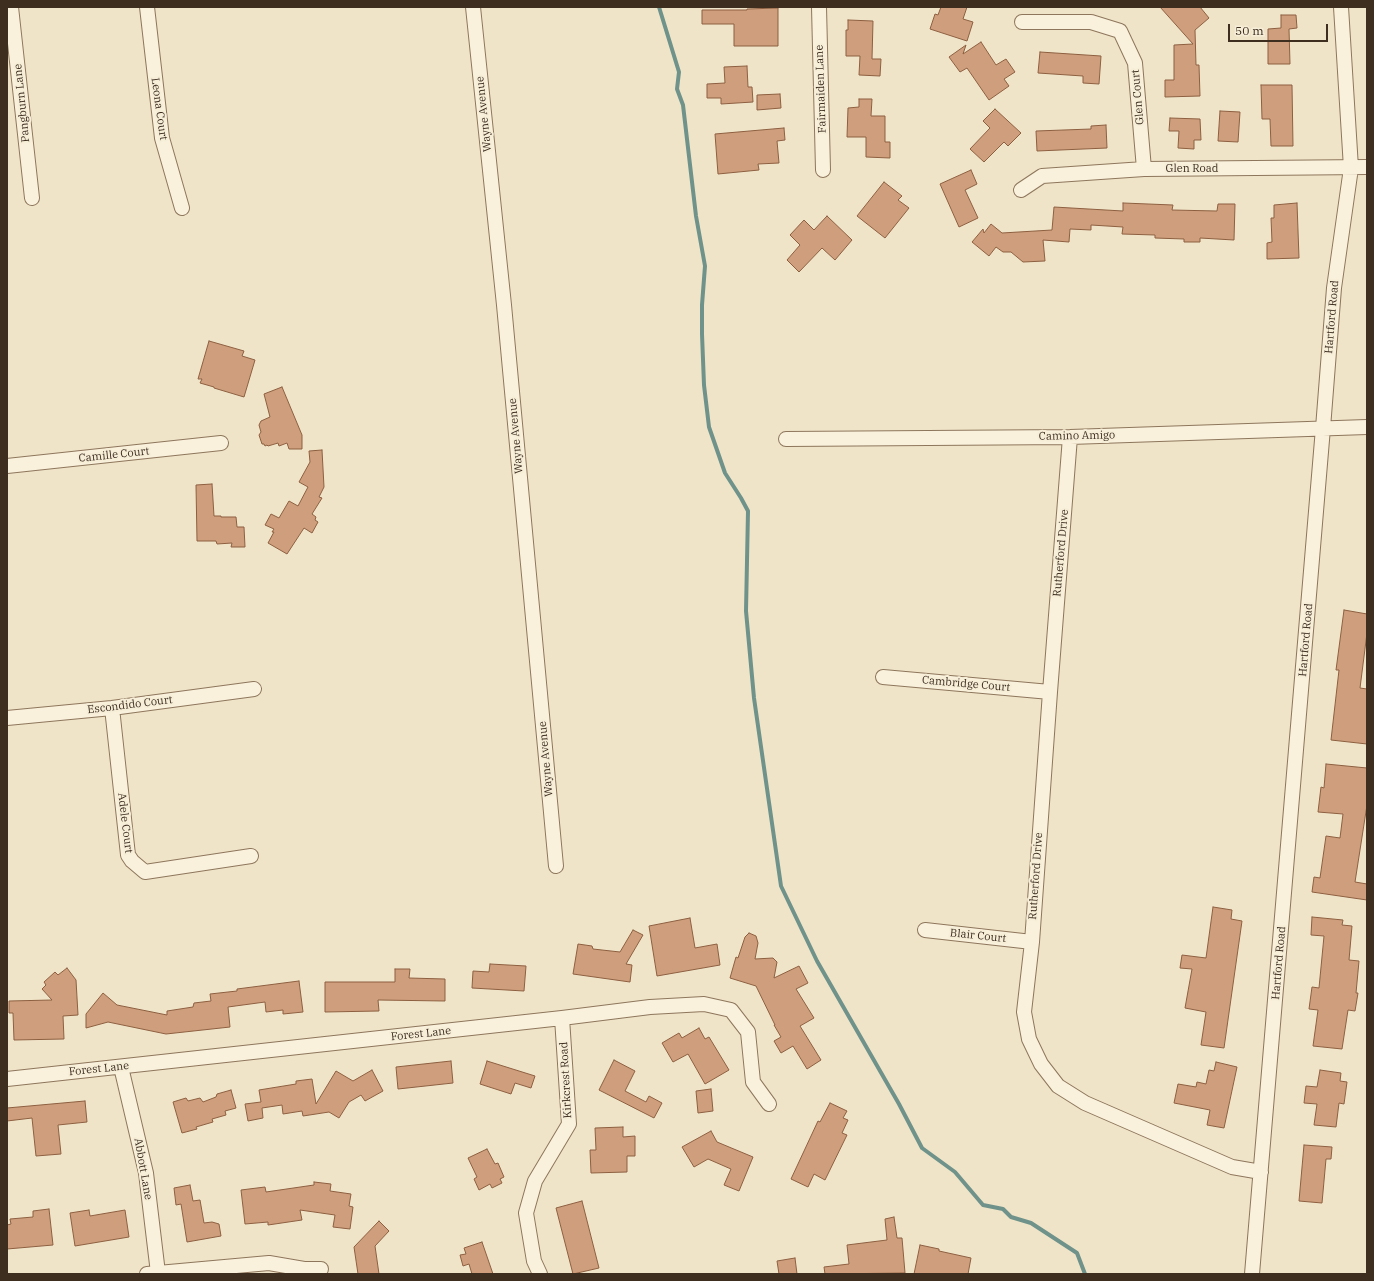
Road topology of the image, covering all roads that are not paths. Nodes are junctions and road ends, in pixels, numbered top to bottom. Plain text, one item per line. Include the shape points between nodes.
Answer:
1 (11, 7) edge
2 (147, 7) edge
3 (473, 7) edge
4 (819, 7) edge
5 (1341, 7) edge
6 (1022, 22) dead end
7 (1351, 168) junction
8 (1367, 168) edge
9 (1144, 169) junction
10 (823, 170) dead end
11 (1021, 190) dead end
12 (32, 198) dead end
13 (182, 208) dead end
14 (1367, 427) edge
15 (1323, 428) junction
16 (1070, 437) junction
17 (786, 439) dead end
18 (221, 443) dead end
19 (7, 466) edge
20 (883, 677) dead end
21 (254, 689) dead end
22 (1050, 692) junction
23 (112, 708) junction
24 (7, 718) edge
25 (251, 856) dead end
26 (556, 866) dead end
27 (925, 930) dead end
28 (1032, 942) junction
29 (562, 1018) junction
30 (121, 1067) junction
31 (7, 1079) edge
32 (769, 1104) dead end
33 (1261, 1172) junction
34 (321, 1269) dead end
35 (152, 1273) edge
36 (540, 1274) edge
37 (1252, 1274) edge

1 - 12 street, Pangburn Lane
2 - 13 street, Leona Court via 162,138
3 - 26 street, Wayne Avenue via 504,305
4 - 10 street, Fairmaiden Lane
5 - 7 street, Hartford Road
6 - 9 street, Glen Court via 1091,22 1120,31 1135,63
7 - 8 street, Glen Road
7 - 9 street, Glen Road
7 - 15 street, Hartford Road via 1334,288
9 - 11 street, Glen Road via 1042,176
14 - 15 street, Camino Amigo
15 - 16 street, Camino Amigo
15 - 33 street, Hartford Road
16 - 17 street, Camino Amigo
16 - 22 street, Rutherford Drive
18 - 19 street, Camille Court
20 - 22 street, Cambridge Court
21 - 23 street, Escondido Court
22 - 28 street, Rutherford Drive
23 - 24 street, Escondido Court
23 - 25 street, Adele Court via 128,855 132,861 145,872
27 - 28 street, Blair Court
28 - 33 street, Rutherford Drive via 1024,1012 1029,1039 1041,1064 1058,1086 1086,1103 1232,1167
29 - 30 street, Forest Lane
29 - 32 street, Forest Lane via 658,1006 704,1004 731,1010 748,1032 753,1082
29 - 36 street, Kirkcrest Road via 568,1124 535,1181 526,1213 534,1261
30 - 31 street, Forest Lane
30 - 35 street, Abbott Lane via 146,1173
33 - 37 street, Hartford Road
34 - 35 street via 269,1264

